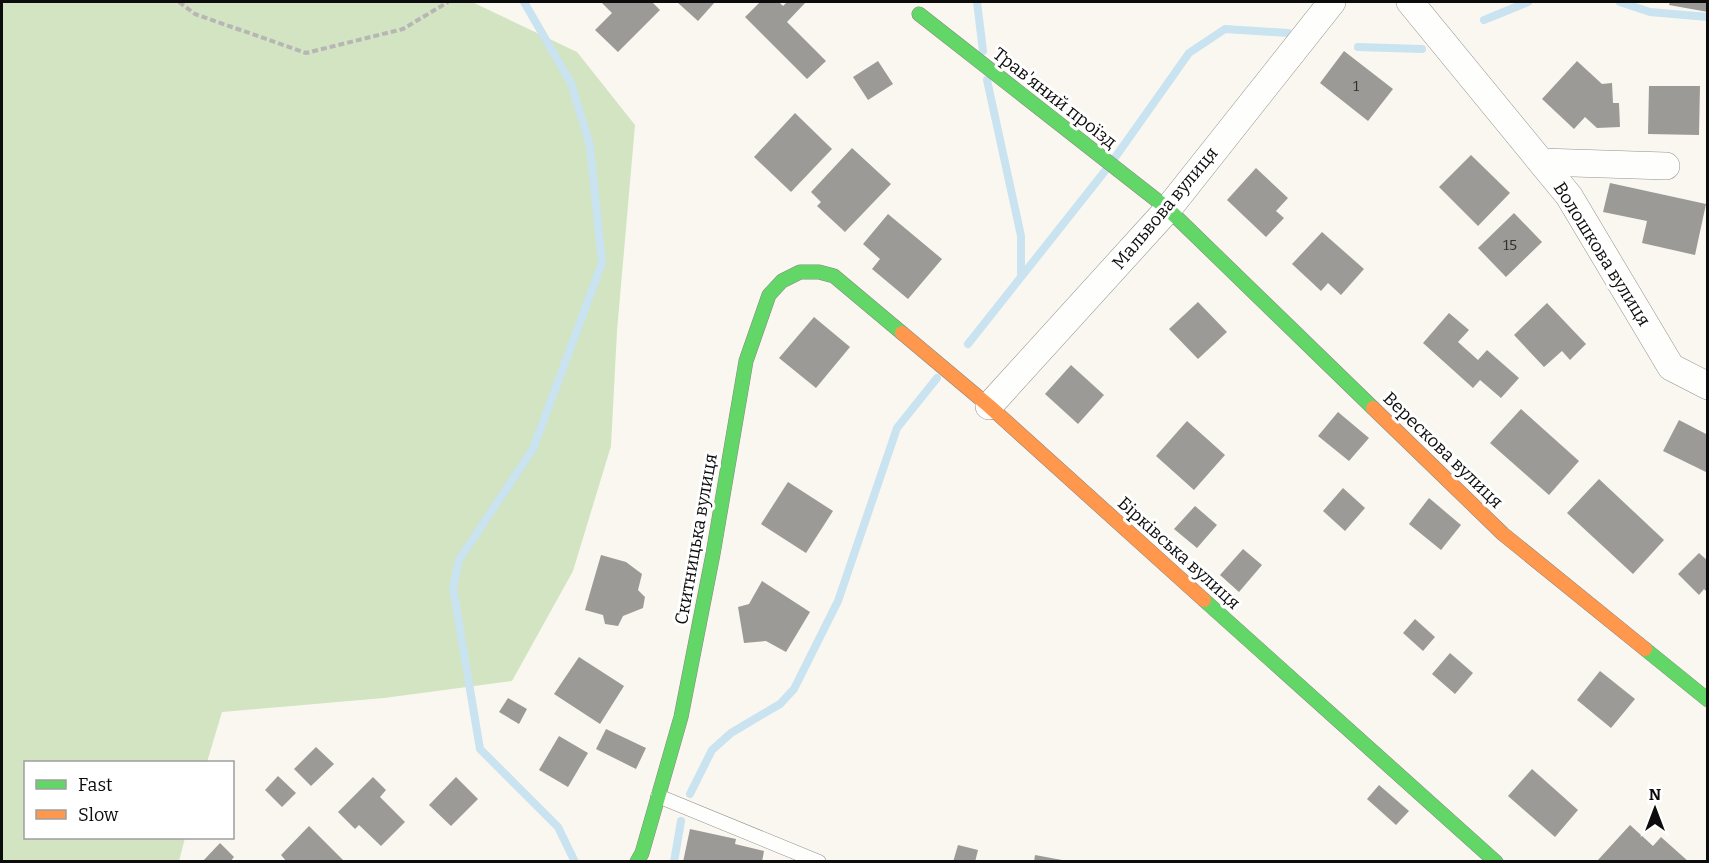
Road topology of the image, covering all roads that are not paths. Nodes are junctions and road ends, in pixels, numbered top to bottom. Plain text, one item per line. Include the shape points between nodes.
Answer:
1 (1332, 2) edge
2 (1410, 2) edge
3 (919, 14) dead end
4 (1542, 162) junction
5 (1666, 166) dead end
6 (1168, 209) junction
7 (834, 276) joint
8 (1707, 386) edge
9 (988, 406) junction
10 (1707, 700) edge
11 (658, 796) junction
12 (637, 861) edge
13 (819, 861) edge
14 (1496, 861) edge

1 - 6 street, Мальвова вулиця
2 - 4 street, Волошкова вулиця
3 - 6 street, Трав'яний проїзд
4 - 5 street
4 - 8 street, Волошкова вулиця via 1569,195 1671,367
6 - 9 street, Мальвова вулиця
6 - 10 street, Верескова вулиця via 1503,534
7 - 9 street, Бірківська вулиця
7 - 11 street, Скитницька вулиця via 800,272 782,281 769,295 746,361 681,717
9 - 14 street, Бірківська вулиця
11 - 12 street, Скитницька вулиця
11 - 13 lane

